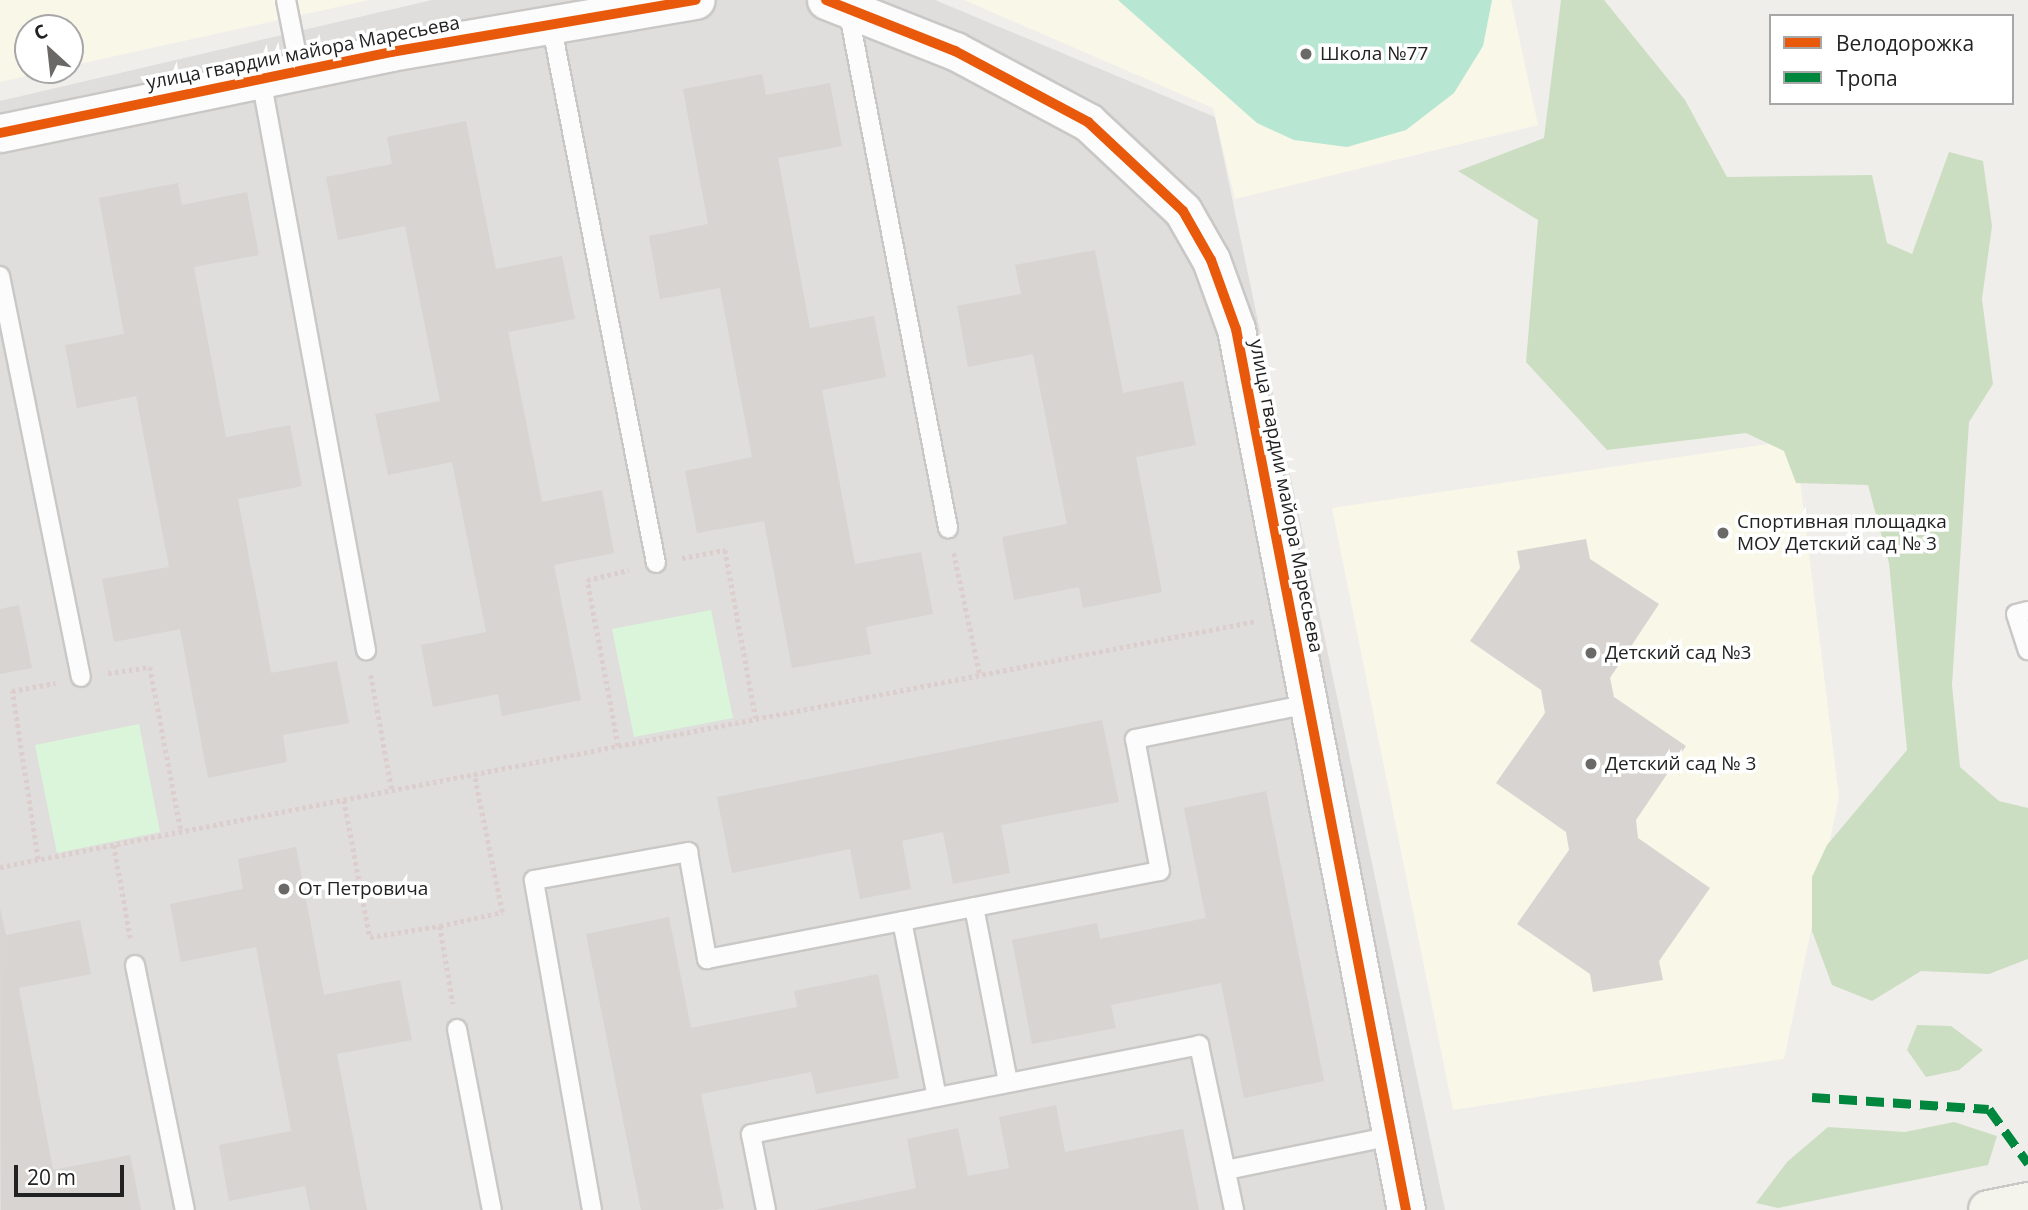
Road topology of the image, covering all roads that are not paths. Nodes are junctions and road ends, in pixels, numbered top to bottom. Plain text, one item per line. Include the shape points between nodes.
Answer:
1 (286, 0) edge
2 (696, 0) edge
3 (836, 2) edge
4 (551, 23) junction
5 (300, 71) junction
6 (261, 79) junction
7 (0, 134) edge
8 (0, 276) edge
9 (948, 528) road end
10 (656, 564) road end
11 (2028, 611) edge
12 (366, 650) road end
13 (2028, 650) edge
14 (82, 677) road end
15 (1308, 705) junction
16 (974, 907) junction
17 (902, 921) junction
18 (135, 965) road end
19 (457, 1029) road end
20 (1008, 1082) junction
21 (937, 1097) junction
22 (1392, 1136) junction
23 (1226, 1170) junction
24 (2028, 1202) edge
25 (185, 1210) edge
26 (492, 1210) edge
27 (592, 1210) edge
28 (766, 1210) edge
29 (1234, 1210) edge
30 (1406, 1210) edge
31 (1987, 1210) edge

1 - 5 lane
2 - 4 street, улица гвардии майора Маресьева
3 - 9 lane
3 - 15 street, улица гвардии майора Маресьева via 955,51 1088,122 1183,211 1223,286 1236,329
4 - 5 street, улица гвардии майора Маресьева
4 - 10 lane
5 - 6 street, улица гвардии майора Маресьева
6 - 7 street, улица гвардии майора Маресьева
6 - 12 lane
8 - 14 lane
11 - 13 lane via 2016,614
15 - 16 lane via 1135,739 1160,871
15 - 22 street, улица гвардии майора Маресьева
16 - 17 lane
16 - 20 lane
17 - 21 lane
17 - 27 lane via 707,958 688,852 534,880
18 - 25 lane
19 - 26 lane
20 - 21 lane
20 - 23 lane via 1199,1045
21 - 28 lane via 751,1134
22 - 23 lane
22 - 30 street, улица гвардии майора Маресьева
23 - 29 lane
24 - 31 street

